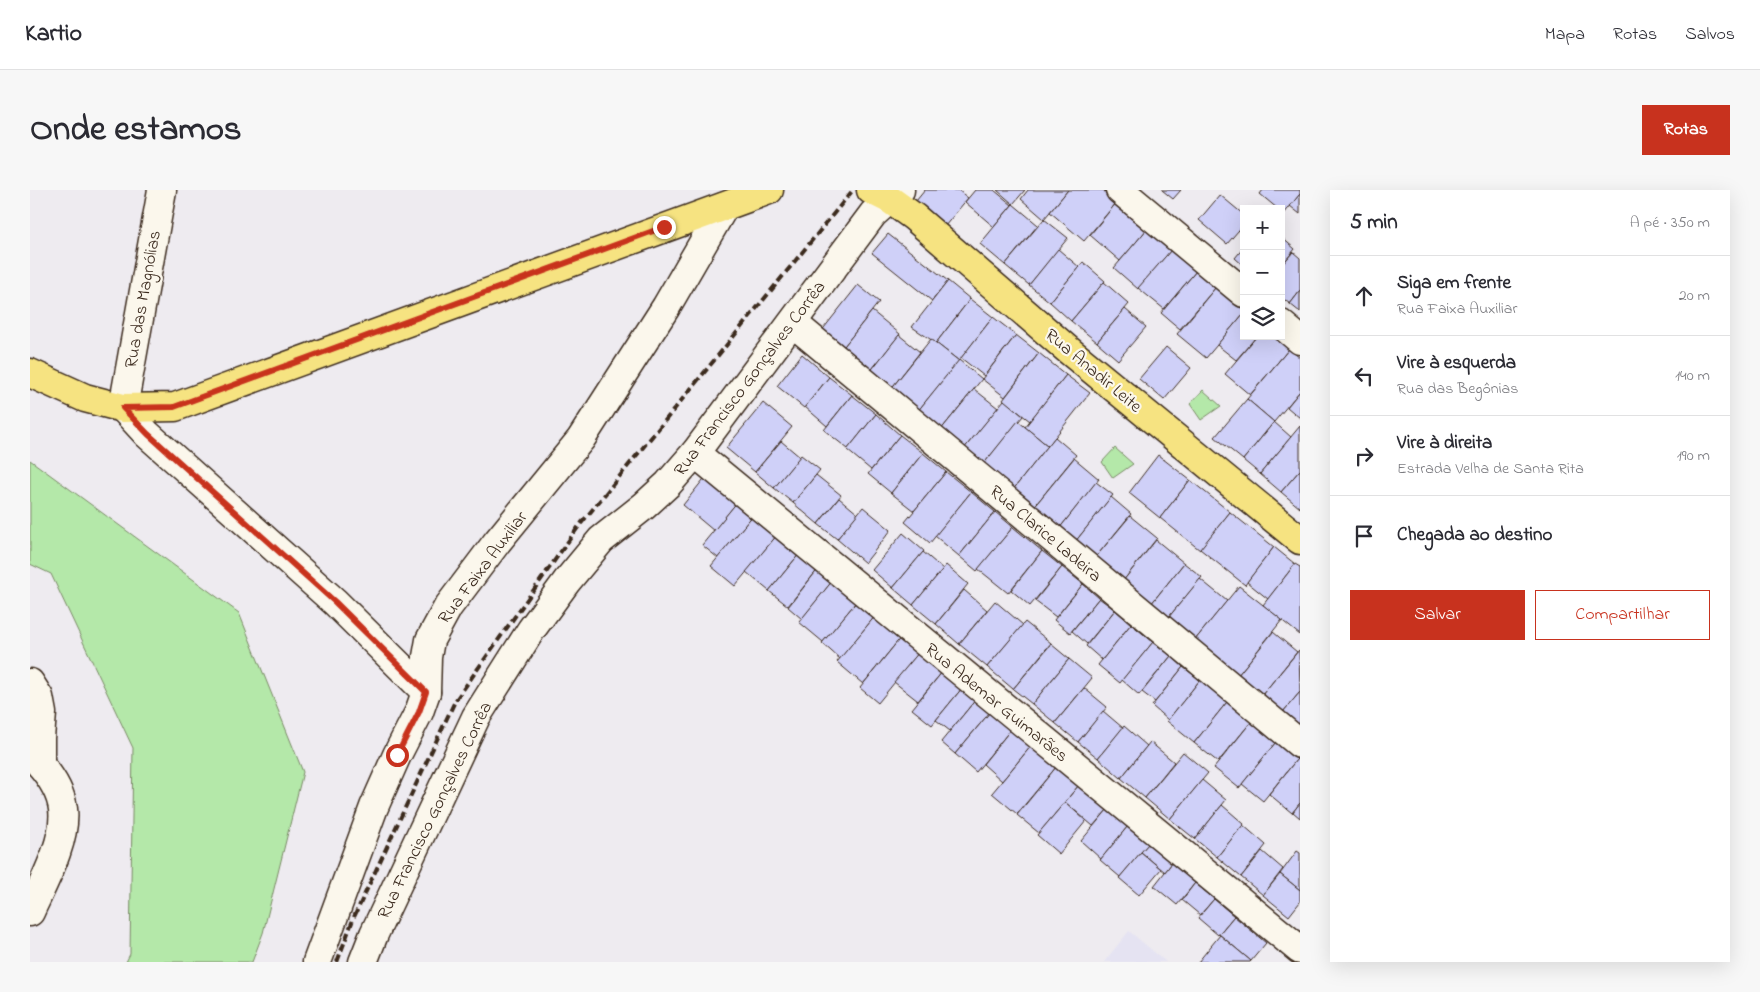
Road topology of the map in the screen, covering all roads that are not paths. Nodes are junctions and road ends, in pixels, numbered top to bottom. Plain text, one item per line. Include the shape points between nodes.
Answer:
1 (162, 190) edge
2 (769, 190) edge
3 (1120, 190) edge
4 (887, 193) edge
5 (724, 207) junction
6 (1240, 290) edge
7 (793, 323) junction
8 (1285, 327) edge
9 (1300, 340) edge
10 (30, 373) edge
11 (123, 408) junction
12 (695, 453) junction
13 (1300, 540) edge
14 (30, 683) edge
15 (431, 701) junction
16 (1300, 744) edge
17 (35, 768) edge
18 (30, 912) edge
19 (1298, 945) edge
20 (316, 962) edge
21 (363, 962) edge

1 - 11 street, Rua das Magnólias
2 - 5 main road
3 - 6 street
4 - 7 street, Rua Francisco Gonçalves Corrêa
4 - 13 main road, Rua Anadir Leite via 1067,349
5 - 11 main road via 174,407
5 - 15 street, Rua Faixa Auxiliar via 666,307 581,439 448,607 430,640 427,656
7 - 12 street, Rua Francisco Gonçalves Corrêa
7 - 16 street, Rua Clarice Ladeira
8 - 9 street
10 - 11 main road via 85,398
11 - 15 street via 335,602
12 - 19 street, Rua Ademar Guimarães
12 - 21 street, Rua Francisco Gonçalves Corrêa via 668,484 601,540 531,630 476,717
14 - 17 street via 39,697 42,713
15 - 20 street, Rua Faixa Auxiliar via 374,807
17 - 18 street via 53,780 63,808 63,822 58,848

